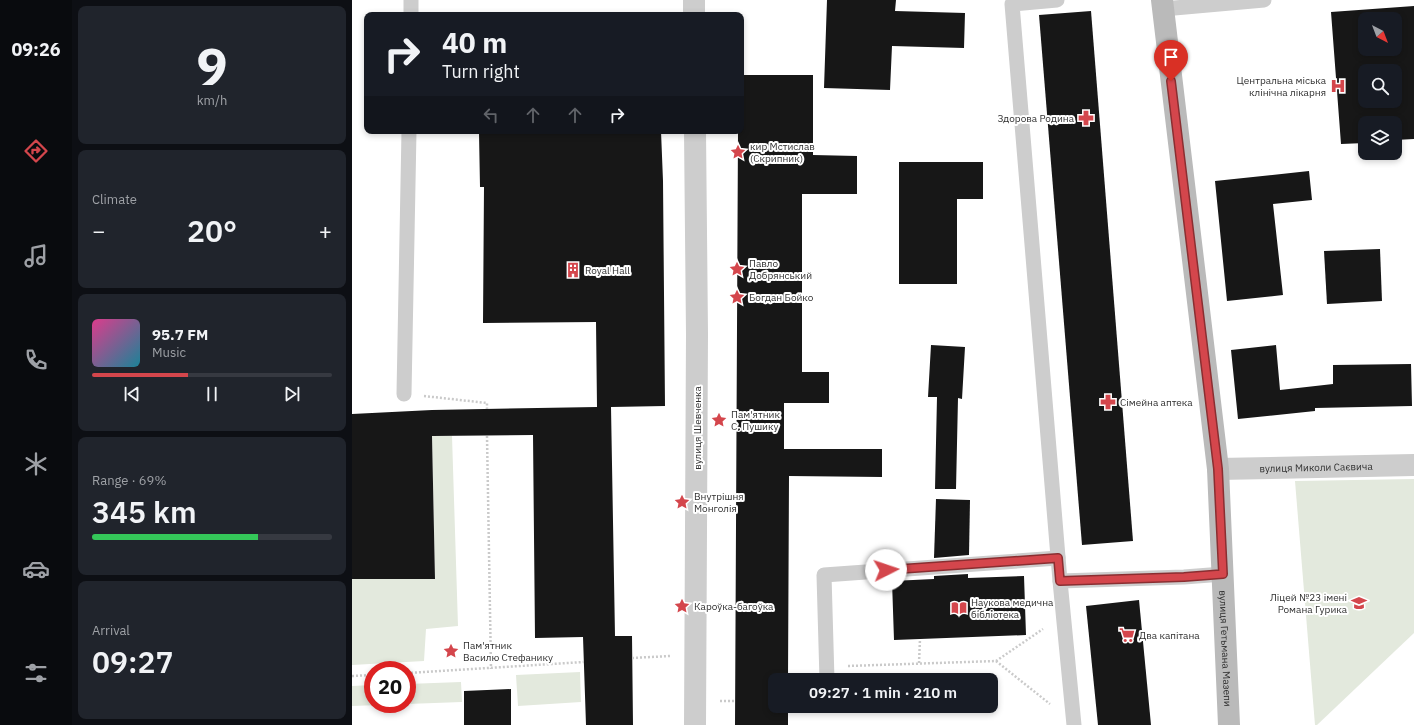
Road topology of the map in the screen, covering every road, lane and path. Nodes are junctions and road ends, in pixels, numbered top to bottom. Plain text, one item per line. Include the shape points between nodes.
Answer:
1 (411, 0) edge
2 (694, 0) edge
3 (1057, 0) edge
4 (1264, 0) edge
5 (1162, 4) edge
6 (411, 12) edge
7 (694, 12) edge
8 (409, 134) edge
9 (695, 134) edge
10 (404, 394) joint
11 (487, 409) dead end
12 (487, 436) dead end
13 (1414, 465) edge
14 (1218, 469) junction
15 (1058, 558) junction
16 (1223, 574) junction
17 (1060, 581) junction
18 (1063, 615) junction
19 (920, 639) dead end
20 (674, 655) dead end
21 (632, 658) dead end
22 (996, 661) junction
23 (584, 662) dead end
24 (919, 664) junction
25 (491, 669) junction
26 (416, 673) edge
27 (826, 673) edge
28 (364, 675) edge
29 (352, 676) edge
30 (1074, 724) edge
31 (695, 725) edge
32 (1229, 725) edge

1 - 6 lane
2 - 7 street
3 - 15 lane via 1012,4
4 - 5 lane
5 - 14 main road, вулиця Гетьмана Мазепи
8 - 10 lane
9 - 31 street, вулиця Шевченка
10 - 11 path via 487,403
12 - 25 path
13 - 14 street, вулиця Миколи Саєвича
14 - 16 main road, вулиця Гетьмана Мазепи
15 - 17 lane
15 - 27 lane via 824,575
16 - 17 lane
16 - 32 main road, вулиця Гетьмана Мазепи
17 - 18 lane
18 - 22 path
18 - 30 lane
19 - 24 path
20 - 21 path
22 - 24 path
22 - 30 path
23 - 25 path
24 - 27 path
25 - 26 path
28 - 29 path

